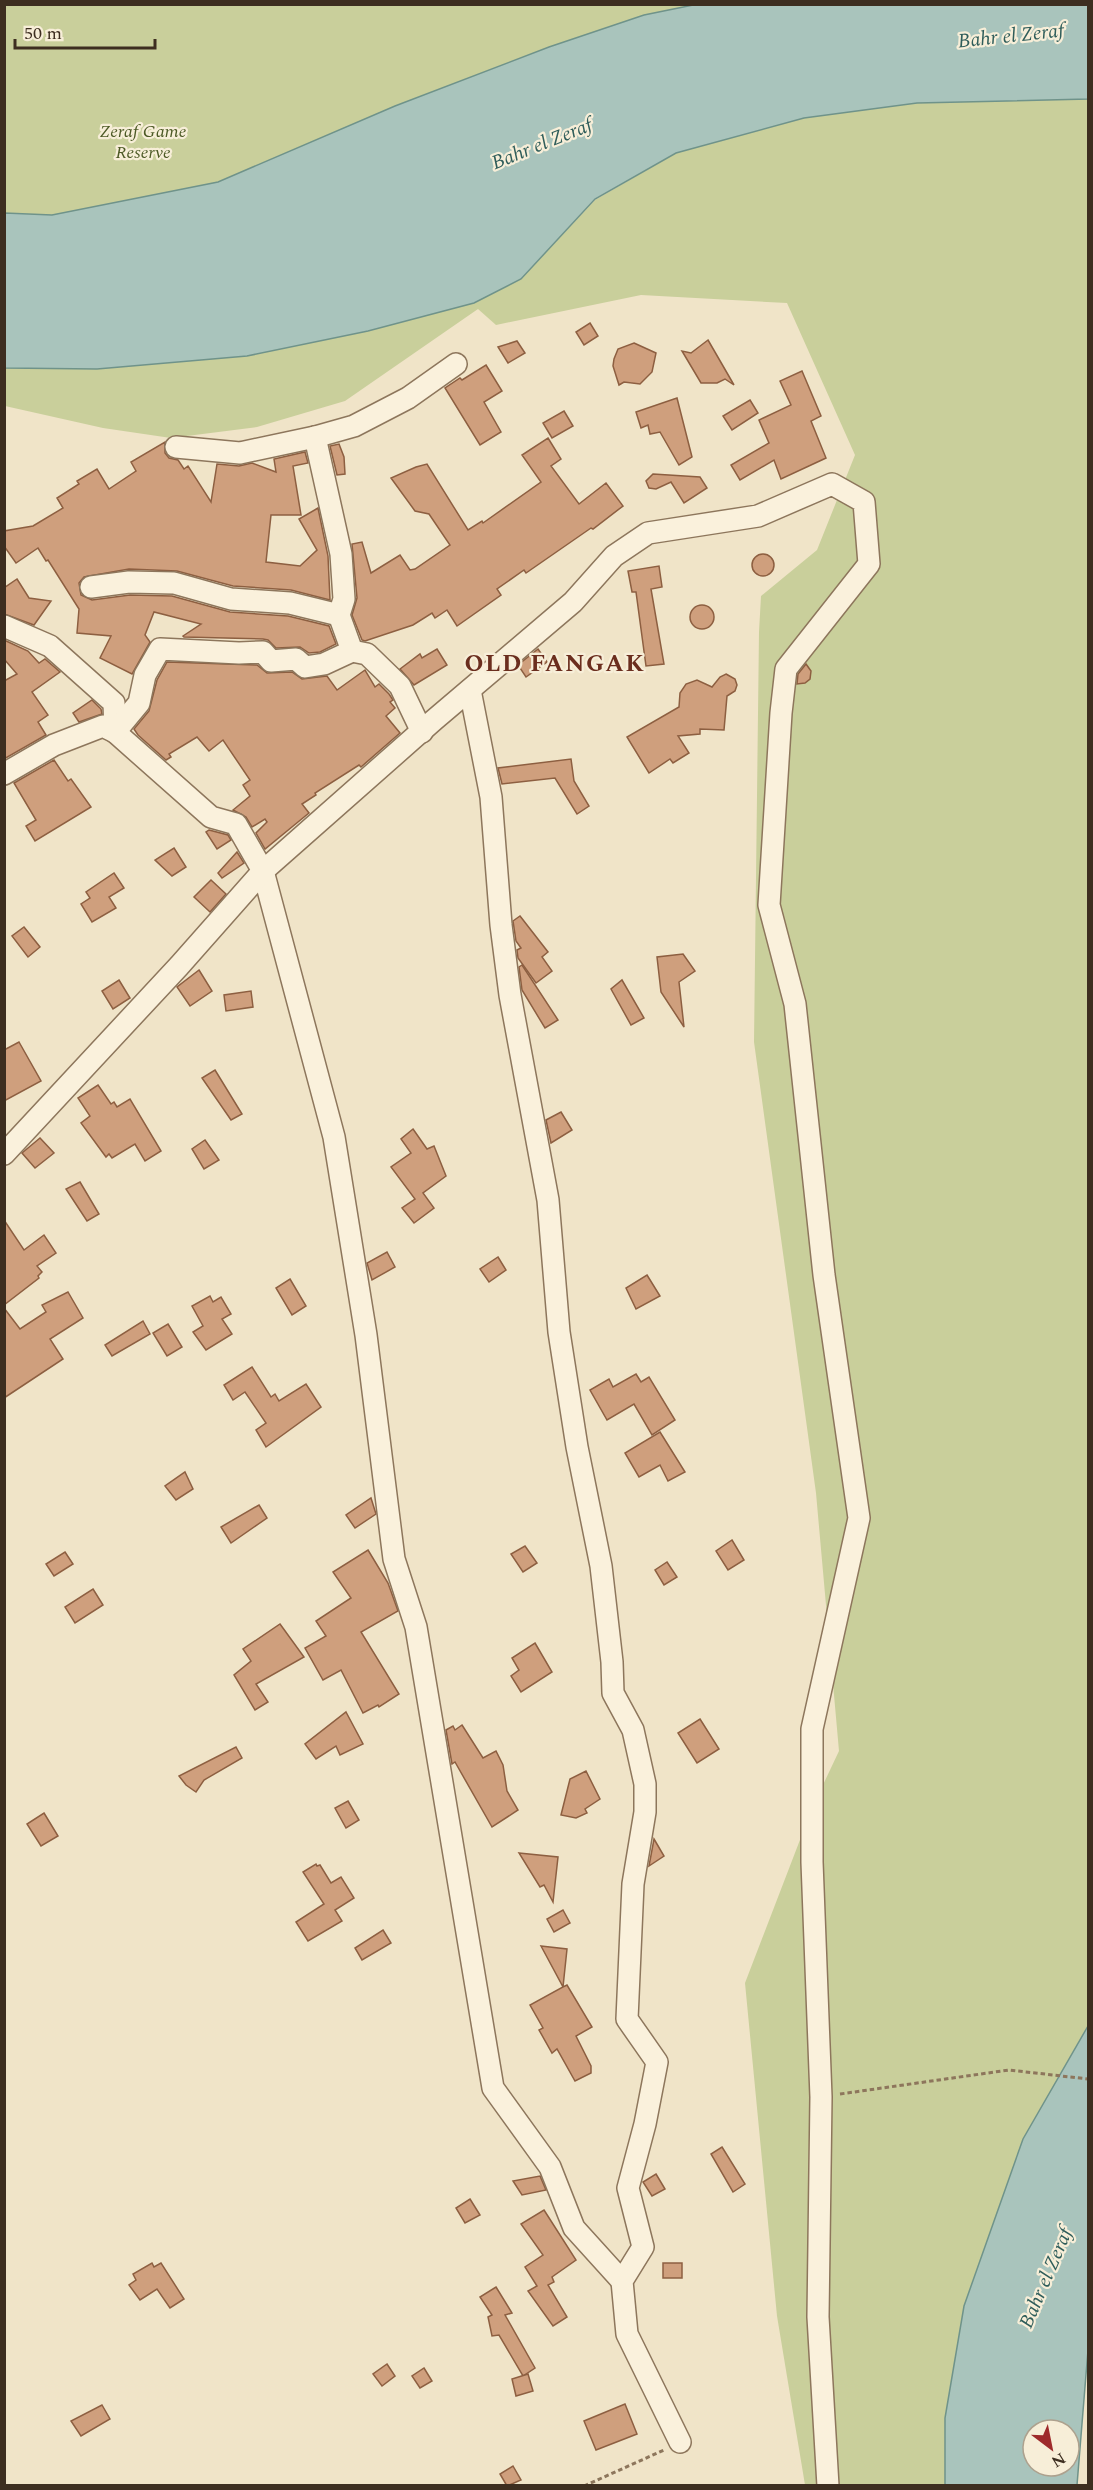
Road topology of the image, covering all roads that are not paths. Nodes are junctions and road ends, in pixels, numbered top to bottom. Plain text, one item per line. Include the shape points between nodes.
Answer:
1 (456, 364) dead end
2 (315, 437) junction
3 (176, 447) dead end
4 (91, 587) dead end
5 (339, 615) junction
6 (4, 626) edge
7 (352, 651) junction
8 (470, 690) junction
9 (115, 732) junction
10 (422, 732) junction
11 (4, 774) edge
12 (263, 871) junction
13 (4, 1154) edge
14 (622, 2281) junction
15 (680, 2442) road end
16 (828, 2486) edge

1 - 2 street via 408,398 354,426
2 - 3 street via 240,453
2 - 5 street via 341,554 344,599
4 - 5 street via 129,582 174,583 231,599 290,603
5 - 7 street
6 - 9 street via 50,646 114,703
7 - 9 street via 324,664 305,667 296,659 272,661 263,652 160,649 145,675 139,703
7 - 10 street via 367,654 400,686
8 - 10 street
8 - 14 street via 491,797 510,995 548,1200 559,1332 601,1566 613,1693 633,1730 645,1785 645,1812 633,1884 627,2019 657,2062 628,2188 643,2247
8 - 16 street via 573,602 614,556 648,533 758,516 832,484 864,502 869,564 786,669 769,905 795,1004 824,1275 859,1518 812,1729 812,1862 821,2097 818,2317
9 - 11 street via 103,726 54,745
9 - 12 street via 211,818 236,824
10 - 12 street
12 - 13 street
12 - 14 street via 333,1137 366,1335 394,1559 416,1627 493,2088 550,2167 574,2228
14 - 15 street via 627,2334

